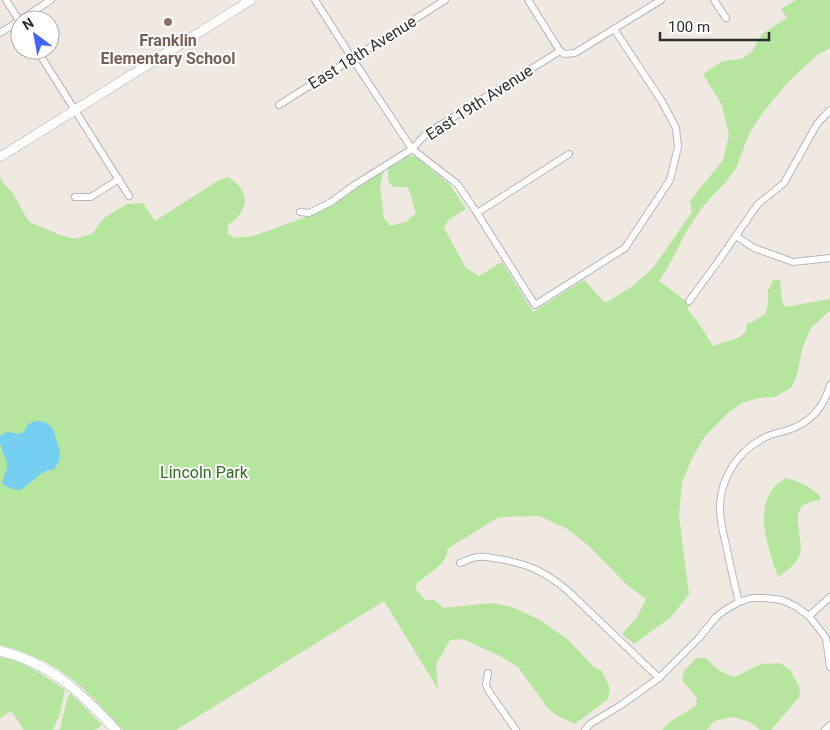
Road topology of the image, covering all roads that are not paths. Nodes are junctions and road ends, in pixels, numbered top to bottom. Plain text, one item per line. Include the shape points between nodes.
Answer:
1 (50, 0) edge
2 (251, 0) edge
3 (315, 0) edge
4 (445, 0) edge
5 (528, 0) edge
6 (661, 0) edge
7 (714, 0) edge
8 (35, 10) edge
9 (726, 18) dead end
10 (614, 29) junction
11 (560, 51) junction
12 (352, 58) junction
13 (43, 60) edge
14 (279, 105) dead end
15 (75, 110) junction
16 (830, 110) edge
17 (412, 149) junction
18 (569, 154) dead end
19 (0, 157) edge
20 (119, 179) junction
21 (129, 196) dead end
22 (75, 197) dead end
23 (300, 212) dead end
24 (477, 212) junction
25 (736, 236) junction
26 (830, 258) edge
27 (689, 301) dead end
28 (830, 385) edge
29 (460, 563) dead end
30 (830, 597) edge
31 (738, 602) junction
32 (810, 616) junction
33 (0, 651) edge
34 (830, 667) edge
35 (488, 673) dead end
36 (659, 678) junction
37 (830, 725) edge
38 (116, 730) edge
39 (516, 730) edge
40 (585, 730) edge
41 (825, 730) edge

1 - 8 street
2 - 15 street
3 - 12 street
4 - 12 street, East 18th Avenue
5 - 11 street
6 - 10 street, East 19th Avenue
7 - 9 street
10 - 11 street, East 19th Avenue via 575,53
10 - 24 street via 661,100 676,128 678,147 670,180 625,248 535,305
11 - 17 street, East 19th Avenue via 426,134
12 - 14 street, East 18th Avenue
12 - 17 street
13 - 15 street
15 - 19 street
15 - 20 street
16 - 25 street via 818,124 784,183 758,204
17 - 23 street, East 19th Avenue via 317,210
17 - 24 street via 458,185
18 - 24 street
20 - 21 street
20 - 22 street via 91,197
25 - 26 street via 754,248 793,262
25 - 27 street
28 - 31 street via 826,399 814,415 801,425 761,439 746,450 728,474 722,491 721,520
29 - 36 street via 483,557 522,564 555,580
30 - 32 street
31 - 32 street via 752,598 782,600
31 - 36 street via 716,617
32 - 34 street via 826,638
33 - 38 street via 29,660 69,684
35 - 39 street via 488,690
36 - 40 street
37 - 41 street

